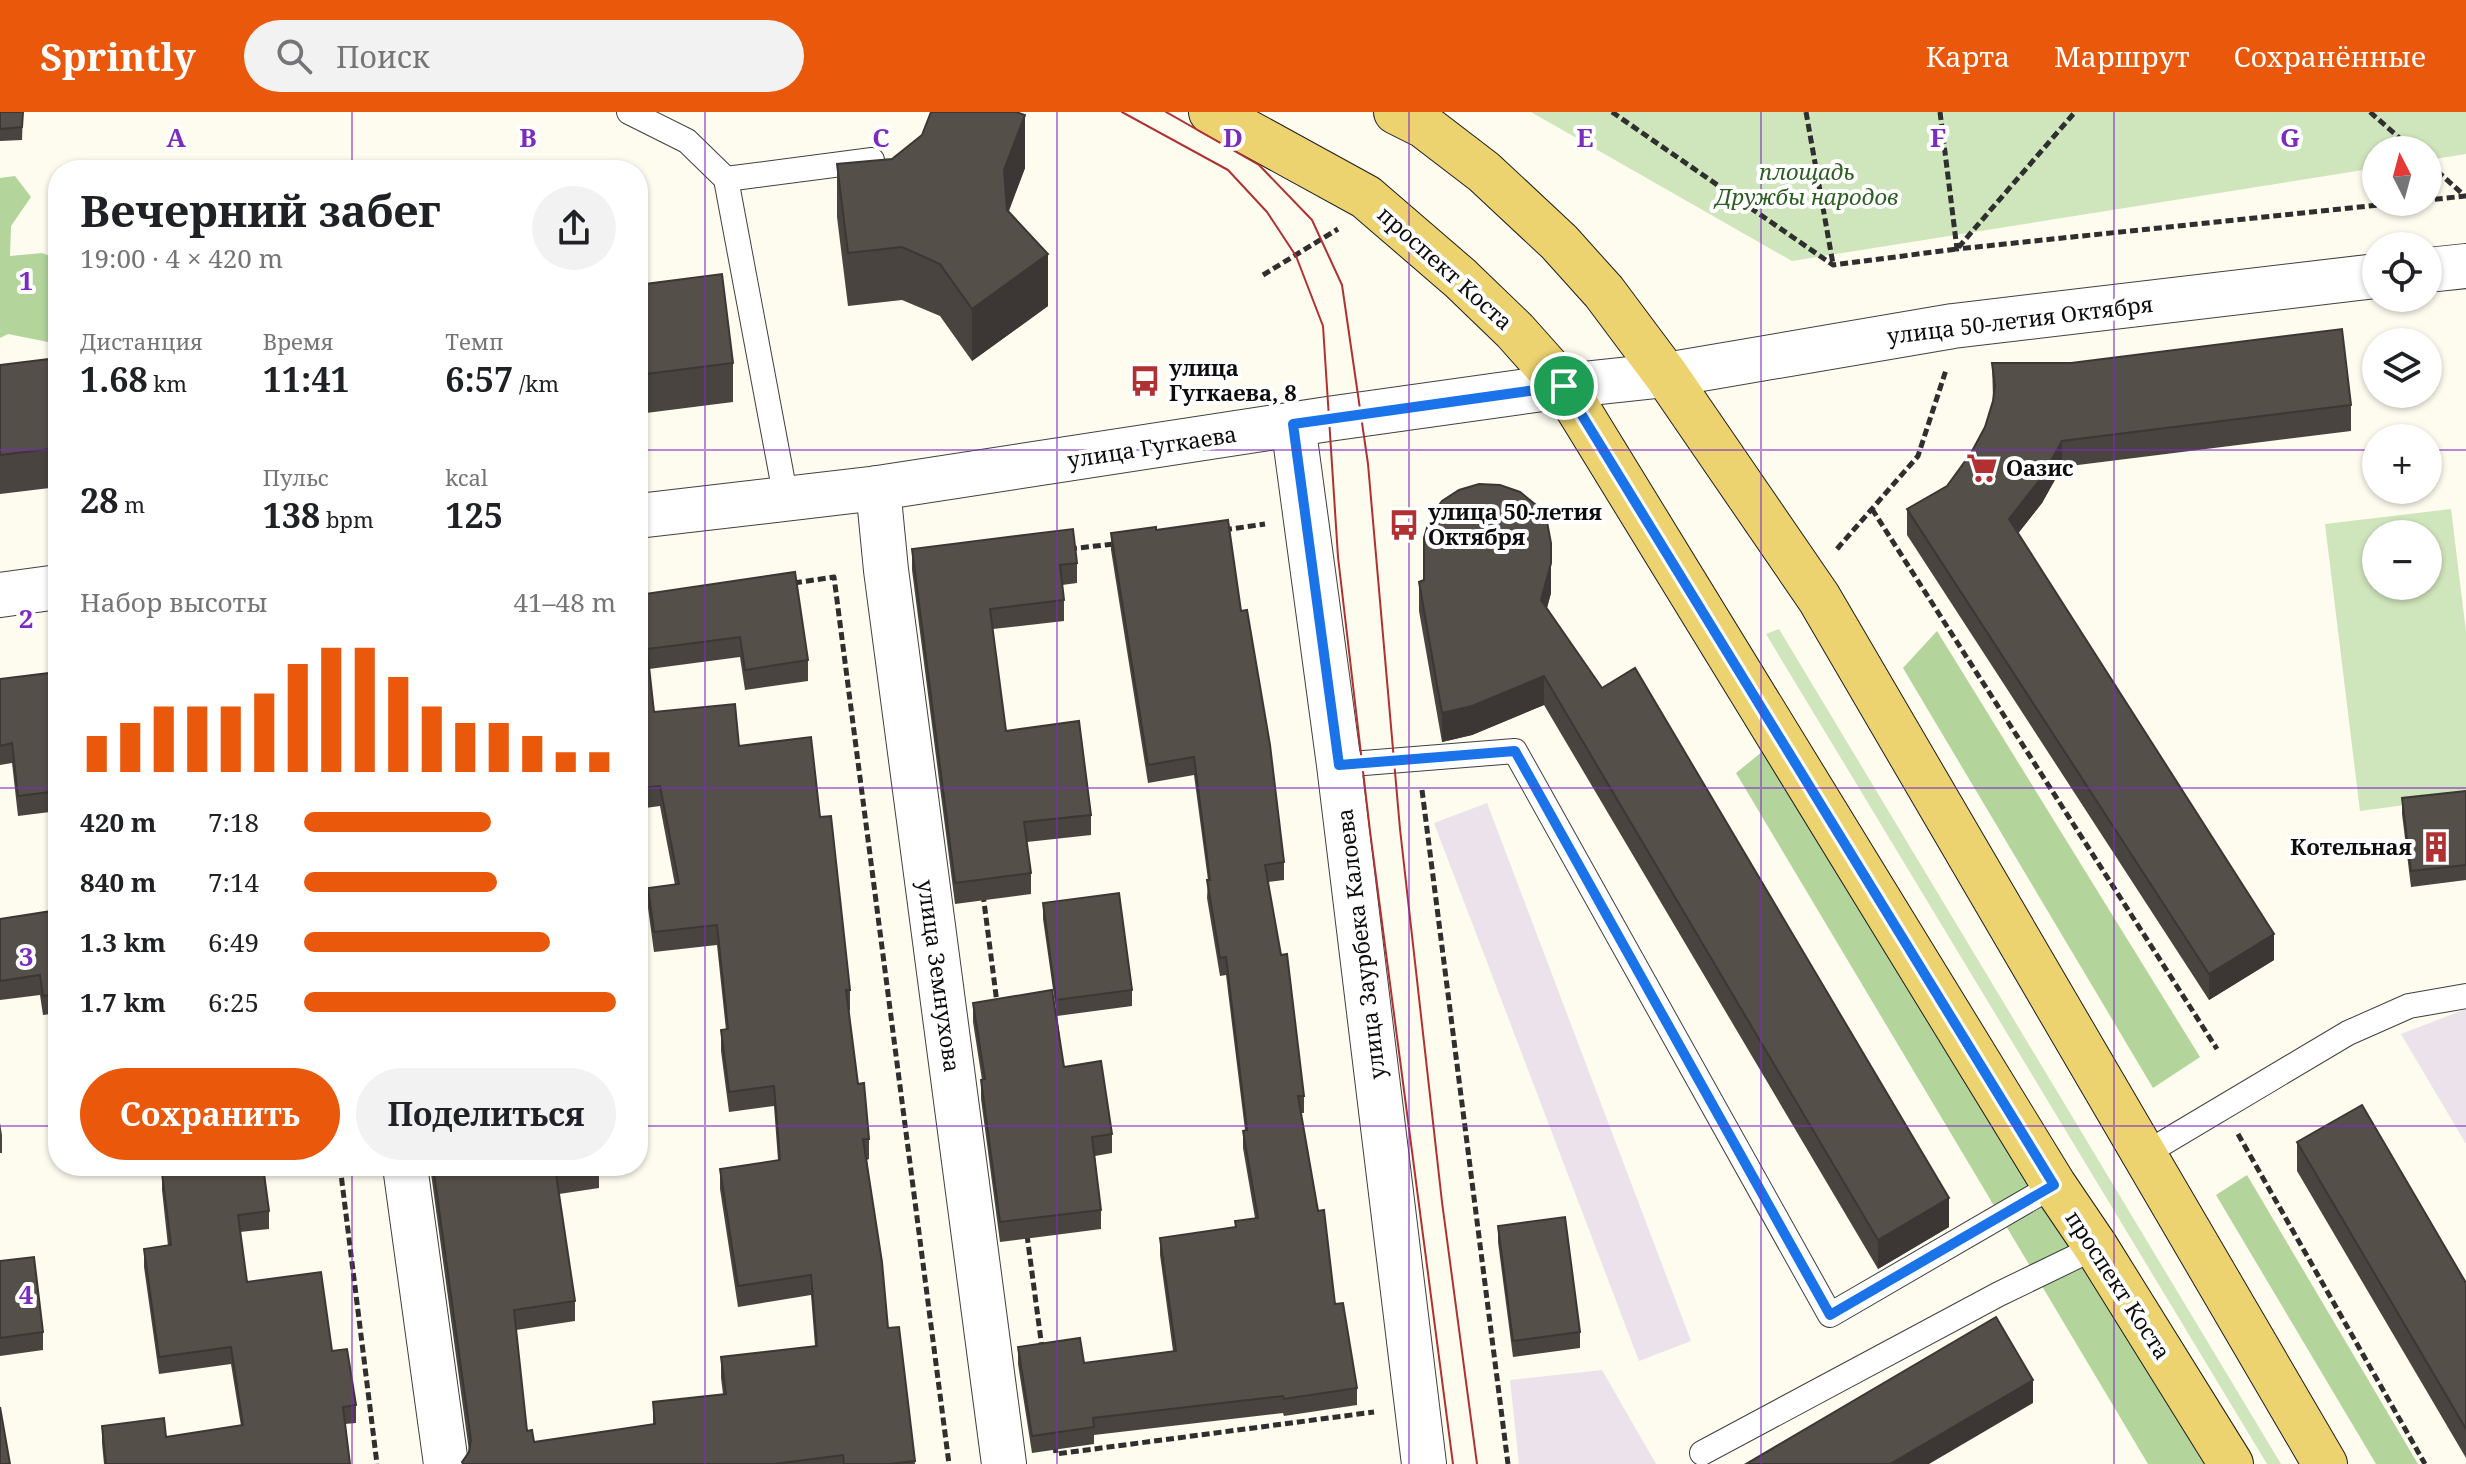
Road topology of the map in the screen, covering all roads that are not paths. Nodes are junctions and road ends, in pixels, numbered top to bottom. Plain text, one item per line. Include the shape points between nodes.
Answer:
1 (629, 112) edge
2 (1211, 112) edge
3 (1396, 112) edge
4 (872, 160) edge
5 (726, 179) junction
6 (2466, 266) edge
7 (2442, 269) edge
8 (2362, 278) edge
9 (1666, 375) junction
10 (1564, 386) junction
11 (1293, 424) junction
12 (878, 488) junction
13 (786, 499) junction
14 (648, 515) edge
15 (48, 588) edge
16 (0, 595) edge
17 (1339, 765) junction
18 (2466, 996) edge
19 (2143, 1155) junction
20 (406, 1176) edge
21 (2054, 1185) junction
22 (2096, 1247) junction
23 (1702, 1453) dead end
24 (446, 1464) edge
25 (1004, 1464) edge
26 (1424, 1464) edge
27 (2231, 1464) edge
28 (2325, 1464) edge

1 - 5 lane via 687,141
2 - 10 main road, проспект Коста via 1366,197 1471,288
3 - 9 main road via 1424,126 1484,172 1559,242
4 - 5 lane
5 - 13 lane via 739,294
6 - 7 street
8 - 9 street, улица 50-летия Октября via 1953,326
9 - 10 street, улица Гугкаева
9 - 19 main road via 1819,598
10 - 11 street, улица Гугкаева
10 - 21 main road, проспект Коста
11 - 12 street, улица Гугкаева
11 - 17 street, улица Заурбека Калоева
12 - 13 street, улица Гугкаева
12 - 25 street, улица Земнухова
13 - 14 street, улица Гугкаева
15 - 16 street
17 - 21 lane via 1515,751 1830,1315
17 - 26 street, улица Заурбека Калоева
18 - 19 lane via 2409,1006 2348,1033
19 - 28 main road
20 - 24 street
21 - 22 main road, проспект Коста
22 - 23 lane
22 - 27 main road, проспект Коста

